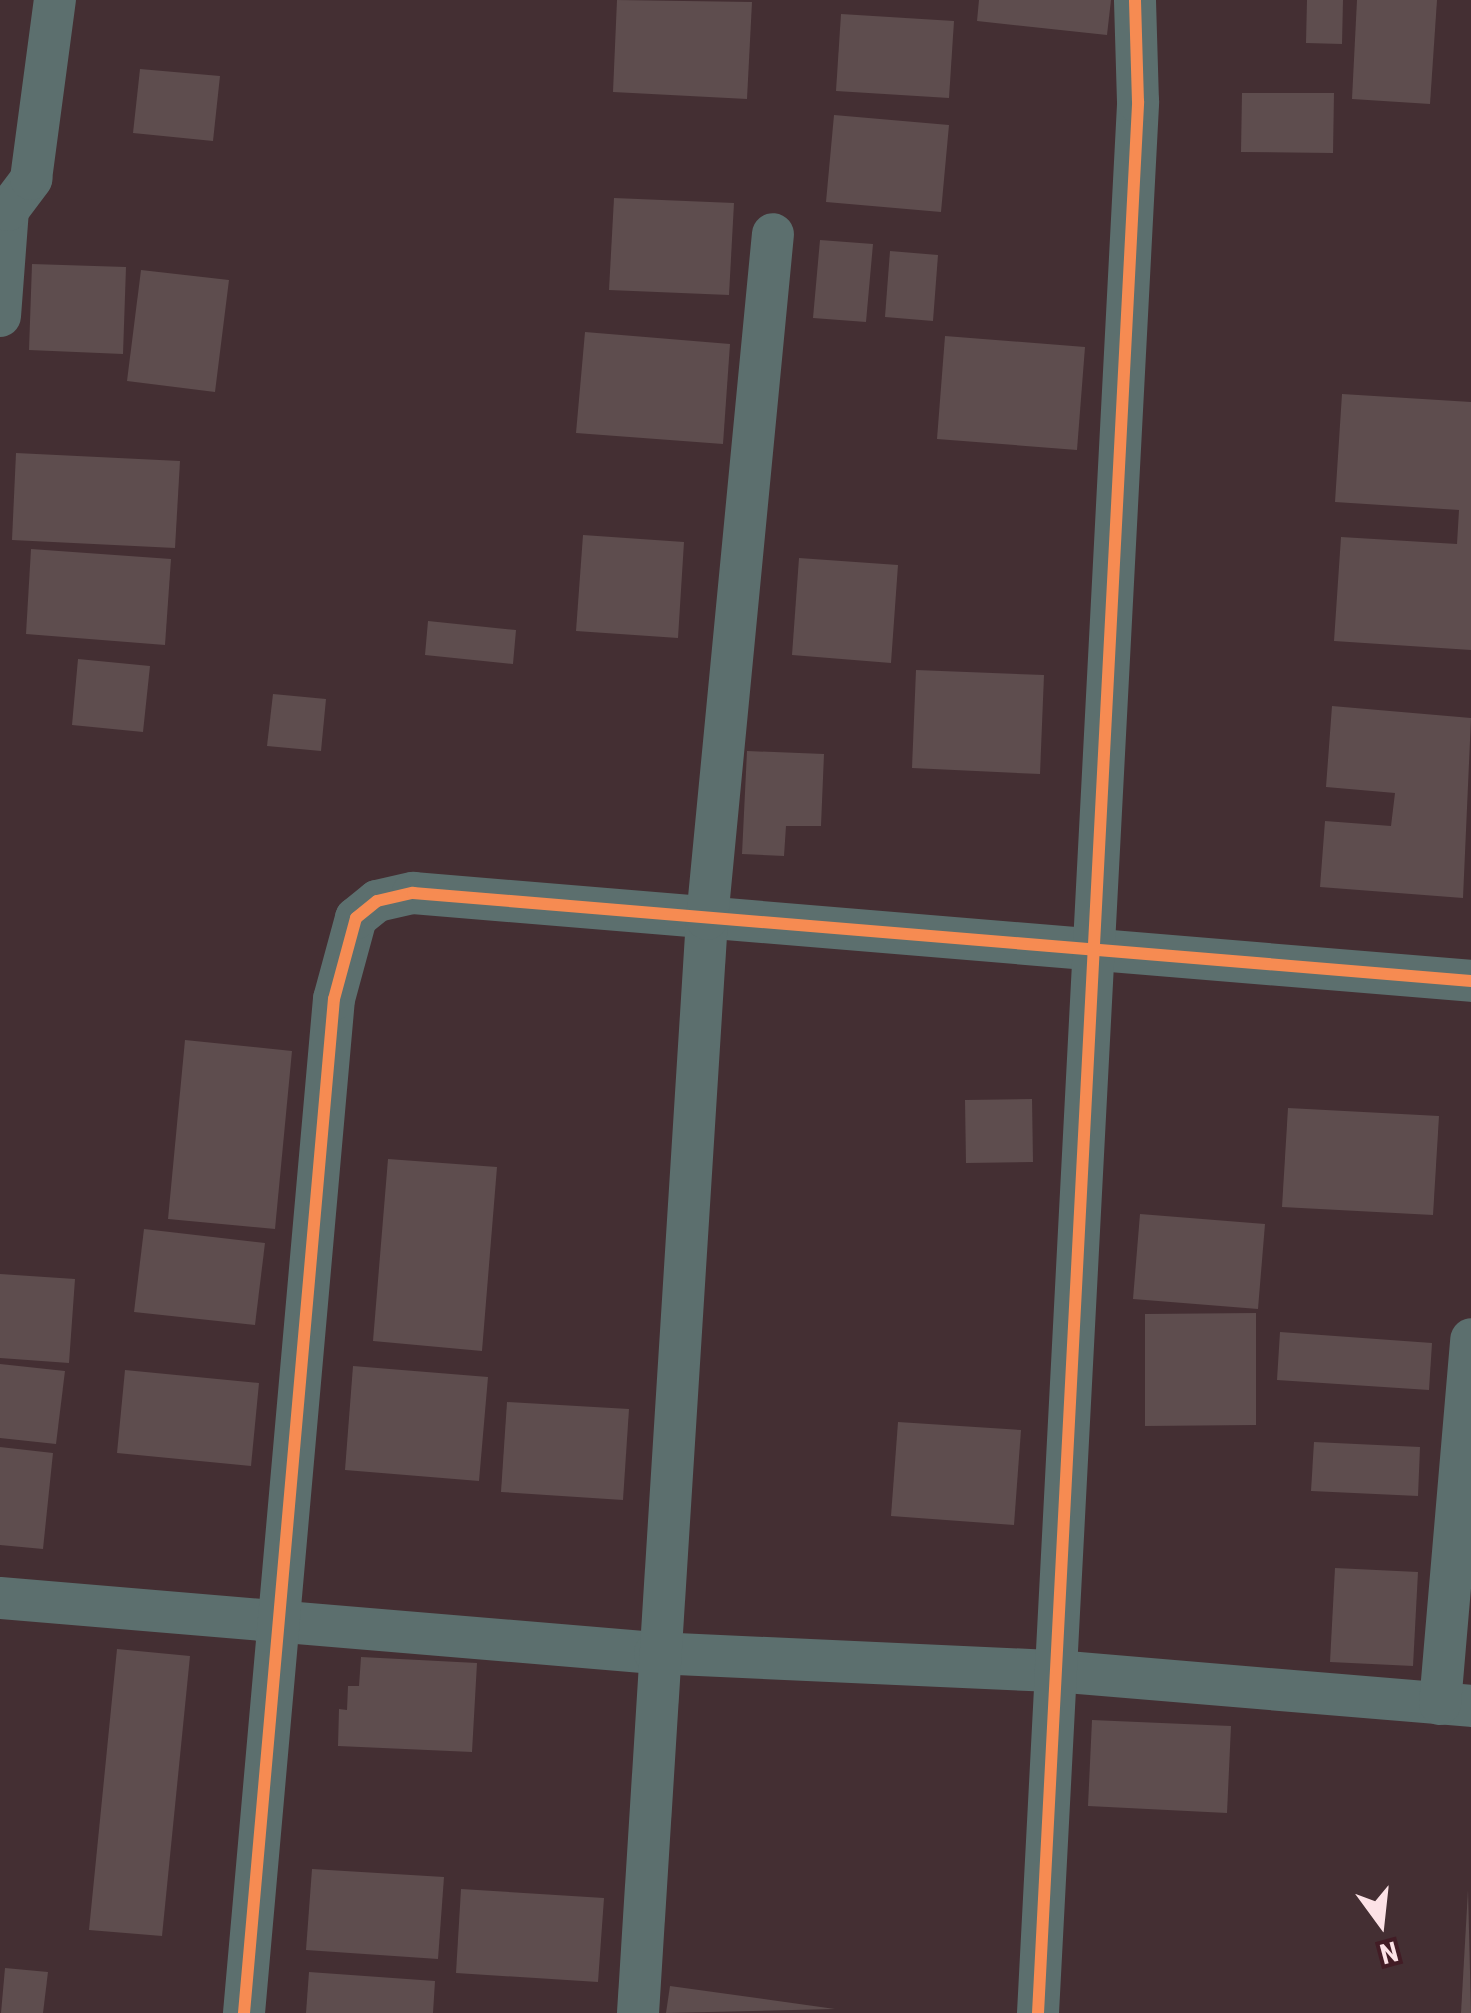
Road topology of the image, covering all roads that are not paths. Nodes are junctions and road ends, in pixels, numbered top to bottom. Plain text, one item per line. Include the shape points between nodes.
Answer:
1 (55, 0) edge
2 (1135, 0) edge
3 (773, 234) dead end
4 (0, 316) edge
5 (707, 919) junction
6 (1088, 947) junction
7 (1471, 981) edge
8 (1471, 1338) edge
9 (0, 1598) edge
10 (272, 1624) junction
11 (656, 1653) junction
12 (1055, 1671) junction
13 (1455, 1705) edge
14 (244, 2013) edge
15 (638, 2013) edge
16 (1038, 2013) edge

1 - 4 street via 31,180 8,210
2 - 6 street via 1138,102
3 - 5 street
5 - 6 street
5 - 10 street via 413,893 377,901 356,918 334,998
5 - 11 street
6 - 7 street
6 - 12 street
8 - 13 street
9 - 10 street
10 - 11 street
10 - 14 street
11 - 12 street
11 - 15 street
12 - 13 street
12 - 16 street

